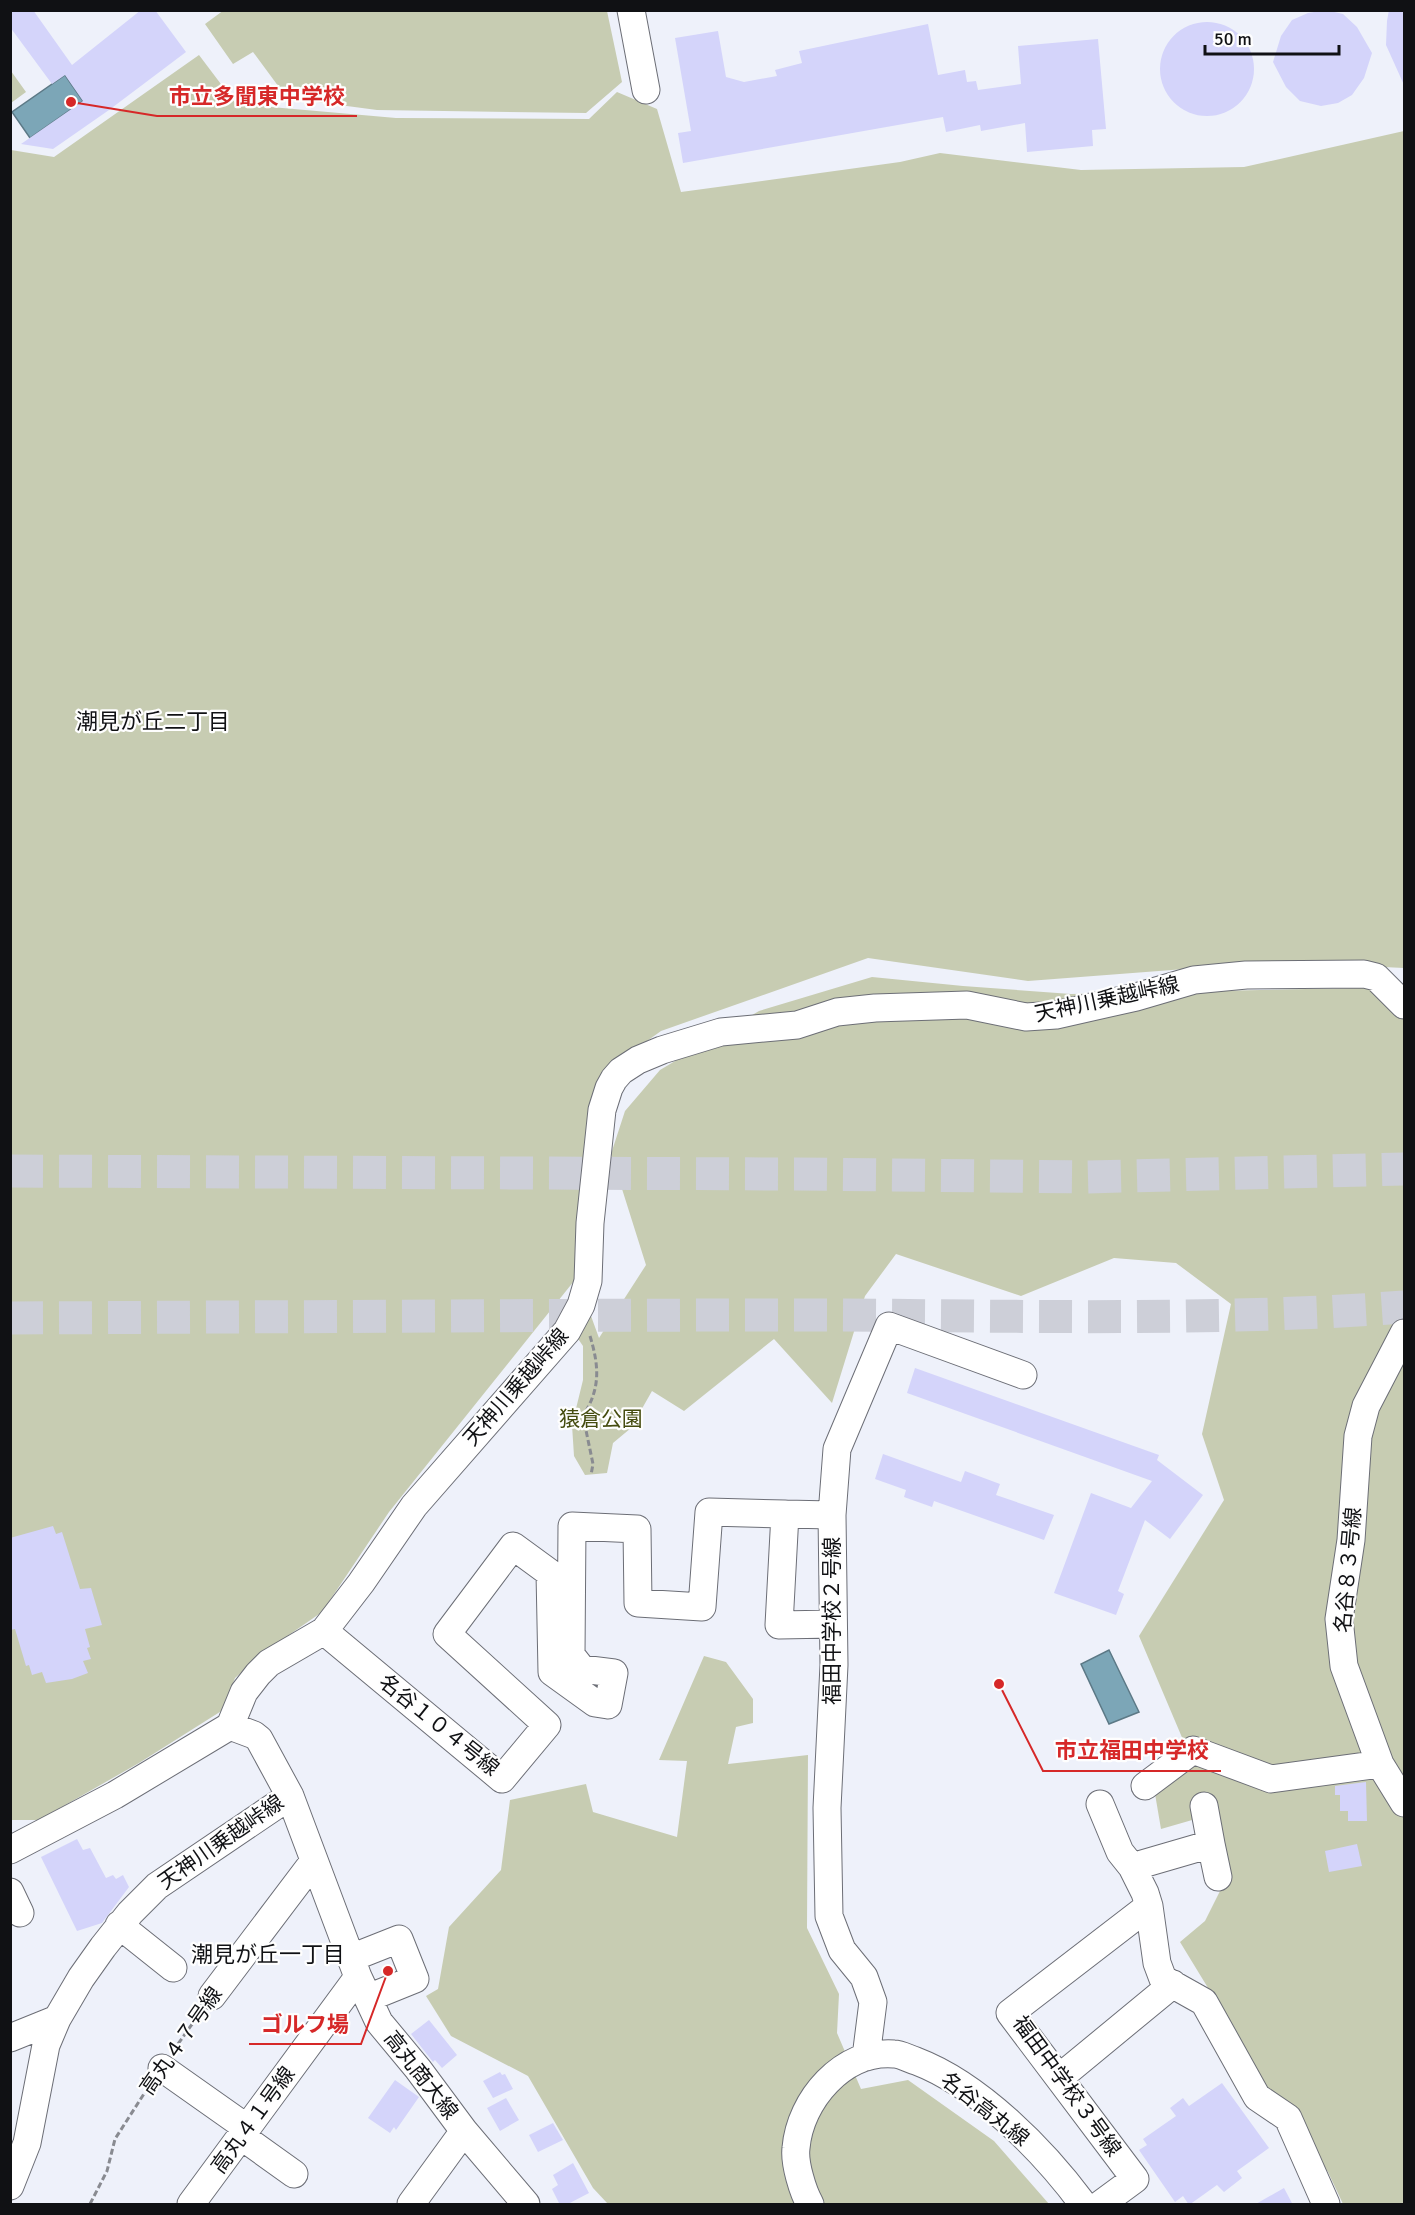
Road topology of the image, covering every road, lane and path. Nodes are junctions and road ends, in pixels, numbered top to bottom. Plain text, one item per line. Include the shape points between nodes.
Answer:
1 (631, 10) edge
2 (646, 90) dead end
3 (1404, 1005) edge
4 (581, 1305) junction
5 (1404, 1333) edge
6 (1023, 1375) dead end
7 (591, 1474) dead end
8 (785, 1514) junction
9 (832, 1515) junction
10 (833, 1624) junction
11 (324, 1631) junction
12 (230, 1726) junction
13 (1380, 1764) junction
14 (1145, 1786) dead end
15 (290, 1796) junction
16 (1404, 1803) edge
17 (1100, 1804) dead end
18 (1204, 1806) dead end
19 (1211, 1844) junction
20 (10, 1850) edge
21 (314, 1861) junction
22 (1132, 1868) junction
23 (1218, 1877) dead end
24 (1149, 1906) junction
25 (119, 1925) junction
26 (173, 1968) dead end
27 (359, 1978) junction
28 (1173, 1984) junction
29 (212, 1996) joint
30 (57, 2019) junction
31 (10, 2038) edge
32 (866, 2057) junction
33 (162, 2068) junction
34 (1059, 2078) junction
35 (464, 2131) junction
36 (244, 2132) junction
37 (294, 2174) dead end
38 (10, 2186) edge
39 (90, 2205) edge
40 (191, 2205) edge
41 (411, 2205) edge
42 (526, 2205) edge
43 (810, 2205) edge
44 (1083, 2205) edge
45 (1101, 2205) edge
46 (1326, 2205) edge

1 - 2 street
3 - 4 street, 天神川乗越峠線 via 1376,977 1364,974 1246,975 1194,980 1056,1015 1026,1017 967,1005 837,1011 796,1024 721,1032 662,1050 621,1071 605,1098 598,1130 588,1281
4 - 7 path via 597,1358 598,1379 583,1416 593,1464
4 - 11 street, 天神川乗越峠線 via 567,1331 414,1506
5 - 13 street, 名谷８３号線 via 1366,1406 1358,1436 1352,1540 1339,1619 1344,1666
6 - 9 street, 福田中学校２号線 via 889,1326 837,1449
8 - 9 street
8 - 10 street via 779,1625
8 - 11 street, 名谷１０４号線 via 709,1512 702,1607 638,1603 637,1529 572,1526 571,1655 582,1669 614,1673 608,1705 595,1703 552,1672 550,1573 513,1546 447,1634 547,1725 502,1779
9 - 10 street, 福田中学校２号線
10 - 32 street, 福田中学校２号線 via 826,1808 829,1916 842,1950 864,1977 873,2002
11 - 12 street, 天神川乗越峠線 via 269,1663 258,1674 244,1692
12 - 15 street, 天神川乗越峠線 via 259,1739
12 - 20 street via 115,1796
13 - 14 street via 1271,1779 1193,1750
13 - 16 street, 名谷８３号線
15 - 21 street, 高丸商大線
15 - 25 street, 天神川乗越峠線 via 157,1886
17 - 22 street via 1120,1852
18 - 19 street
19 - 22 street
19 - 23 street
21 - 27 street, 高丸商大線
21 - 29 street, 高丸４７号線
22 - 24 street
24 - 28 street via 1156,1963 1163,1978
24 - 34 street, 福田中学校３号線 via 1010,2013
25 - 26 street
25 - 30 street, 天神川乗越峠線 via 81,1977
27 - 35 street, 高丸商大線 via 379,2022
27 - 36 street, 高丸４１号線
28 - 34 street
28 - 46 street via 1204,2002 1257,2097 1288,2118
29 - 33 path, 高丸４７号線
30 - 31 street
30 - 38 street, 天神川乗越峠線 via 46,2045 27,2143
32 - 43 street, 名谷高丸線 via 838,2071 803,2115 795,2149
32 - 44 street, 名谷高丸線 via 895,2054 930,2067 970,2091 1022,2133
33 - 36 street
33 - 39 path, 高丸４７号線 via 115,2139
34 - 45 street, 福田中学校３号線 via 1135,2179
35 - 41 street
35 - 42 street, 高丸商大線
36 - 37 street
36 - 40 street, 高丸４１号線

